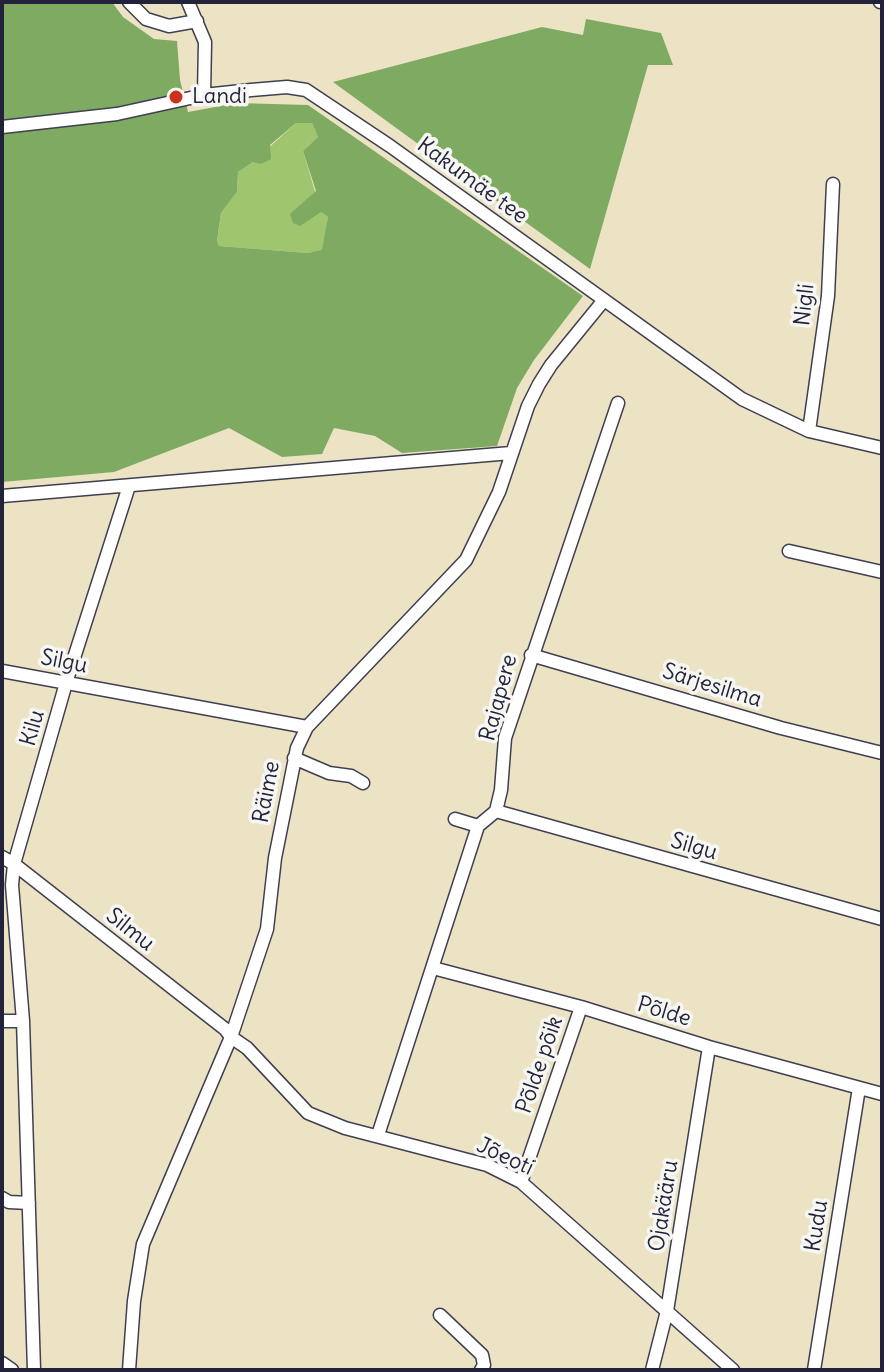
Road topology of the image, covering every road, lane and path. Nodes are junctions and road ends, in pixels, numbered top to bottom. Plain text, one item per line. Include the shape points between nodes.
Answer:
1 (129, 2) edge
2 (188, 2) edge
3 (197, 21) junction
4 (204, 95) junction
5 (2, 127) edge
6 (833, 184) dead end
7 (604, 300) junction
8 (618, 403) dead end
9 (809, 431) junction
10 (882, 448) edge
11 (511, 453) junction
12 (129, 486) junction
13 (2, 496) edge
14 (789, 551) dead end
15 (882, 572) edge
16 (531, 655) junction
17 (2, 671) edge
18 (66, 683) junction
19 (307, 727) junction
20 (882, 753) edge
21 (294, 758) junction
22 (363, 783) dead end
23 (496, 811) junction
24 (455, 819) dead end
25 (478, 826) junction
26 (2, 857) edge
27 (14, 864) junction
28 (882, 919) edge
29 (433, 968) junction
30 (581, 1007) junction
31 (2, 1021) edge
32 (23, 1021) junction
33 (231, 1037) junction
34 (709, 1047) junction
35 (859, 1088) junction
36 (882, 1094) edge
37 (378, 1135) junction
38 (521, 1182) junction
39 (2, 1198) edge
40 (29, 1203) junction
41 (667, 1311) junction
42 (440, 1315) dead end
43 (2, 1363) edge
44 (12, 1370) edge
45 (34, 1370) edge
46 (129, 1370) edge
47 (481, 1370) edge
48 (652, 1370) edge
49 (733, 1370) edge
50 (814, 1370) edge

1 - 3 street via 146,19 169,26
2 - 3 street
3 - 4 street via 205,42
4 - 5 street, Kakumäe tee via 117,114
4 - 7 street, Kakumäe tee via 306,90
6 - 9 street, Nigli via 828,296
7 - 9 street, Kakumäe tee via 742,399
7 - 11 street, Räime via 539,384
8 - 16 street, Rajapere
9 - 10 street, Kakumäe tee
11 - 12 street
11 - 19 street, Räime via 499,492 466,560
12 - 13 street
12 - 18 street, Kilu
14 - 15 street
16 - 20 street, Särjesilma
16 - 23 street, Rajapere via 505,738
17 - 18 street, Silgu
18 - 19 street, Silgu
18 - 27 street, Kilu
19 - 21 street, Räime
21 - 22 street
21 - 33 street, Räime via 267,929
23 - 25 street
23 - 28 street, Silgu
24 - 25 street
25 - 29 street
26 - 27 street, Silmu
27 - 32 street, Kilu
27 - 33 street, Silmu
29 - 30 street, Põlde
29 - 37 street
30 - 34 street, Põlde
30 - 38 street, Põlde põik
31 - 32 street
32 - 40 street, Kilu
33 - 37 street, Jõeoti via 308,1113
33 - 46 street, Räime via 147,1227
34 - 35 street, Põlde
34 - 41 street, Ojakääru
35 - 36 street, Põlde
35 - 50 street, Kudu
37 - 38 street, Jõeoti via 487,1165
38 - 41 street, Jõeoti
39 - 40 street
40 - 45 street, Kilu
41 - 48 street, Ojakääru
41 - 49 street, Jõeoti
42 - 47 street via 482,1355
43 - 44 street

